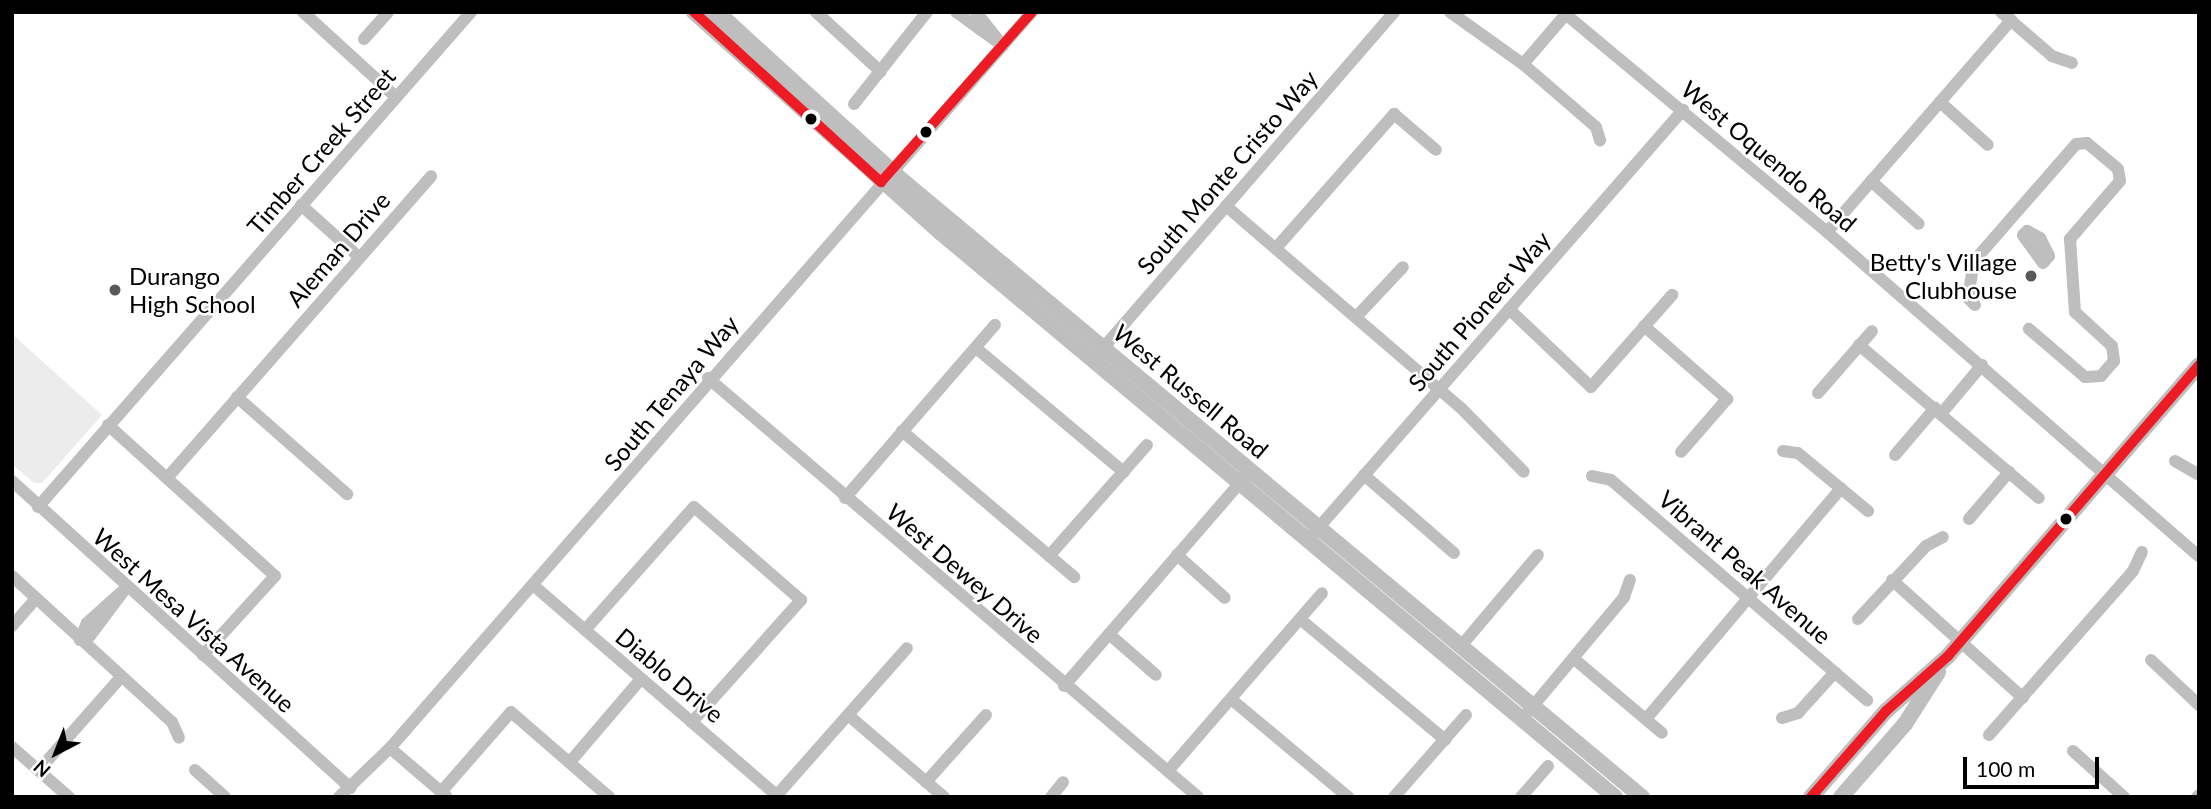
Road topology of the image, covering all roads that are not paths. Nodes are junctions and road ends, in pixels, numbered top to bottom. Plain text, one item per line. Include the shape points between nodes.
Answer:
1 (303, 12) edge
2 (388, 12) edge
3 (471, 12) edge
4 (694, 12) edge
5 (717, 12) edge
6 (816, 12) edge
7 (927, 12) edge
8 (956, 12) edge
9 (976, 12) edge
10 (1032, 12) edge
11 (1394, 12) edge
12 (1450, 12) edge
13 (1564, 13) edge
14 (2006, 16) edge
15 (364, 39) dead end
16 (1003, 46) junction
17 (2072, 63) dead end
18 (1523, 64) junction
19 (881, 72) junction
20 (396, 97) junction
21 (1940, 102) junction
22 (854, 104) dead end
23 (1683, 110) junction
24 (1600, 140) dead end
25 (1988, 145) dead end
26 (1436, 150) dead end
27 (431, 176) dead end
28 (886, 176) junction
29 (1871, 181) junction
30 (301, 205) junction
31 (1226, 206) junction
32 (1919, 224) dead end
33 (1827, 232) junction
34 (1276, 248) junction
35 (359, 257) junction
36 (1403, 267) dead end
37 (1672, 295) dead end
38 (1975, 305) dead end
39 (1509, 309) junction
40 (1357, 316) junction
41 (995, 325) dead end
42 (1644, 326) junction
43 (2029, 328) dead end
44 (1872, 331) dead end
45 (1859, 345) junction
46 (975, 348) junction
47 (1098, 353) junction
48 (1982, 365) junction
49 (2199, 365) edge
50 (708, 378) junction
51 (1439, 388) junction
52 (1818, 393) dead end
53 (237, 397) junction
54 (1938, 411) junction
55 (108, 425) junction
56 (902, 431) junction
57 (1147, 445) dead end
58 (1783, 451) dead end
59 (1681, 452) dead end
60 (1895, 454) dead end
61 (2175, 461) dead end
62 (1124, 472) junction
63 (1524, 472) dead end
64 (2009, 472) junction
65 (2107, 473) junction
66 (1364, 475) junction
67 (2199, 475) edge
68 (1592, 476) dead end
69 (1245, 477) junction
70 (167, 478) junction
71 (12, 481) edge
72 (1841, 488) junction
73 (346, 494) dead end
74 (845, 498) junction
75 (2039, 498) dead end
76 (38, 508) junction
77 (1868, 511) dead end
78 (1969, 519) dead end
79 (1314, 534) junction
80 (1943, 537) dead end
81 (2142, 552) dead end
82 (1454, 553) dead end
83 (1177, 555) junction
84 (1538, 555) dead end
85 (1049, 556) junction
86 (2199, 556) edge
87 (12, 576) edge
88 (1074, 577) dead end
89 (1630, 580) dead end
90 (1892, 580) junction
91 (533, 585) junction
92 (126, 588) junction
93 (1322, 593) dead end
94 (1748, 597) junction
95 (1225, 598) dead end
96 (35, 600) junction
97 (1300, 619) junction
98 (1858, 619) dead end
99 (12, 626) edge
100 (585, 631) junction
101 (1109, 634) junction
102 (80, 640) junction
103 (1962, 640) junction
104 (1461, 646) junction
105 (907, 648) dead end
106 (203, 655) junction
107 (1948, 656) junction
108 (1573, 659) junction
109 (2151, 660) dead end
110 (1835, 672) junction
111 (1156, 675) dead end
112 (121, 677) junction
113 (641, 679) junction
114 (1064, 686) junction
115 (1231, 698) junction
116 (2022, 698) junction
117 (1867, 700) dead end
118 (2199, 705) edge
119 (1528, 712) junction
120 (848, 715) junction
121 (985, 715) dead end
122 (1466, 715) dead end
123 (1782, 718) dead end
124 (1646, 719) junction
125 (692, 722) junction
126 (1662, 733) dead end
127 (1989, 735) dead end
128 (179, 738) dead end
129 (1445, 740) junction
130 (12, 747) edge
131 (390, 748) junction
132 (2073, 751) dead end
133 (570, 762) junction
134 (1548, 766) dead end
135 (38, 770) junction
136 (195, 770) dead end
137 (1168, 771) junction
138 (926, 782) junction
139 (1063, 782) dead end
140 (350, 788) junction
141 (443, 794) edge
142 (778, 796) edge
143 (69, 797) edge
144 (225, 797) edge
145 (339, 797) edge
146 (610, 797) edge
147 (944, 797) edge
148 (1051, 797) edge
149 (1198, 797) edge
150 (1348, 797) edge
151 (1394, 797) edge
152 (1521, 797) edge
153 (1615, 797) edge
154 (1642, 797) edge
155 (1811, 797) edge
156 (1841, 797) edge
157 (2124, 797) edge

1 - 20 street
2 - 15 street
3 - 20 street, Timber Creek Street
4 - 28 main road, West Russell Road
5 - 28 main road, West Russell Road
6 - 19 street
7 - 19 street
8 - 16 street
9 - 16 street
10 - 16 street, South Tenaya Way
11 - 31 street, South Monte Cristo Way
12 - 18 street
13 - 18 street
13 - 23 street, West Oquendo Road
14 - 17 street via 2052,55
14 - 21 street
16 - 28 street, South Tenaya Way
18 - 24 street via 1596,127
19 - 22 street
20 - 30 street, Timber Creek Street
21 - 25 street
21 - 29 street
23 - 33 street, West Oquendo Road
23 - 39 street, South Pioneer Way
26 - 34 street via 1394,114
27 - 35 street, Aleman Drive
28 - 47 main road, West Russell Road
28 - 50 street, South Tenaya Way
29 - 32 street
29 - 33 street
30 - 35 street
30 - 55 street, Timber Creek Street
31 - 34 street
31 - 47 street, South Monte Cristo Way
33 - 48 street, West Oquendo Road
34 - 40 street
35 - 53 street, Aleman Drive
36 - 40 street
37 - 42 street
38 - 43 street via 1967,285 1974,261 2076,144 2087,143 2119,174 2068,247 2078,292 2075,312 2115,356 2095,378
39 - 42 street via 1591,387
39 - 51 street, South Pioneer Way
40 - 51 street
41 - 46 street
42 - 59 street via 1727,399
44 - 45 street
45 - 52 street
45 - 54 street
46 - 56 street
46 - 62 street
47 - 69 main road, West Russell Road
48 - 54 street
48 - 65 street, West Oquendo Road
49 - 65 main road
50 - 74 street, West Dewey Drive
50 - 91 street, South Tenaya Way
51 - 63 street
51 - 66 street, South Pioneer Way
53 - 70 street, Aleman Drive
53 - 73 street
54 - 60 street
54 - 64 street
55 - 70 street
55 - 76 street, Timber Creek Street
56 - 74 street
56 - 85 street
57 - 62 street
58 - 72 street via 1798,453
61 - 67 street
62 - 85 street
64 - 75 street
64 - 78 street
65 - 86 street, West Oquendo Road
65 - 103 main road
66 - 79 street, South Pioneer Way
66 - 82 street
68 - 94 street, Vibrant Peak Avenue via 1611,480
69 - 79 main road, West Russell Road
69 - 83 street
70 - 106 street via 275,576
71 - 76 street, West Mesa Vista Avenue
72 - 77 street
72 - 94 street
74 - 114 street, West Dewey Drive
76 - 92 street, West Mesa Vista Avenue
79 - 104 main road, West Russell Road
79 - 119 main road, West Russell Road
80 - 90 street
81 - 116 street via 2133,571
83 - 95 street
83 - 101 street
84 - 104 street
85 - 88 street
87 - 96 street
89 - 108 street via 1624,597
90 - 98 street
90 - 103 street
91 - 100 street, Diablo Drive
91 - 131 street, South Tenaya Way
92 - 102 street via 90,636
92 - 106 street, West Mesa Vista Avenue
93 - 97 street
94 - 110 street, Vibrant Peak Avenue
94 - 124 street
96 - 99 street
96 - 102 street
97 - 115 street
97 - 129 street
100 - 113 street, Diablo Drive
100 - 125 street via 694,507 801,600
101 - 111 street
101 - 114 street
102 - 112 street
103 - 107 main road
103 - 116 street
104 - 119 main road, West Russell Road
105 - 120 street
106 - 140 street, West Mesa Vista Avenue
107 - 155 main road via 1886,711
107 - 156 main road via 1905,724
108 - 119 street
108 - 124 street
109 - 118 street
110 - 117 street, Vibrant Peak Avenue
110 - 123 street via 1798,713
112 - 128 street via 172,722
112 - 135 street
113 - 125 street, Diablo Drive
113 - 133 street
114 - 137 street, West Dewey Drive
115 - 137 street
115 - 150 street
116 - 127 street
119 - 153 main road, West Russell Road
119 - 154 main road, West Russell Road
120 - 138 street
120 - 142 street
121 - 138 street
122 - 129 street
124 - 126 street
125 - 142 street, Diablo Drive
129 - 151 street
130 - 135 street
131 - 140 street, South Tenaya Way
131 - 141 street
132 - 157 street
133 - 141 street via 512,712
133 - 146 street
134 - 152 street
135 - 143 street
136 - 144 street
137 - 149 street, West Dewey Drive
138 - 147 street
139 - 148 street
140 - 145 street, South Tenaya Way

